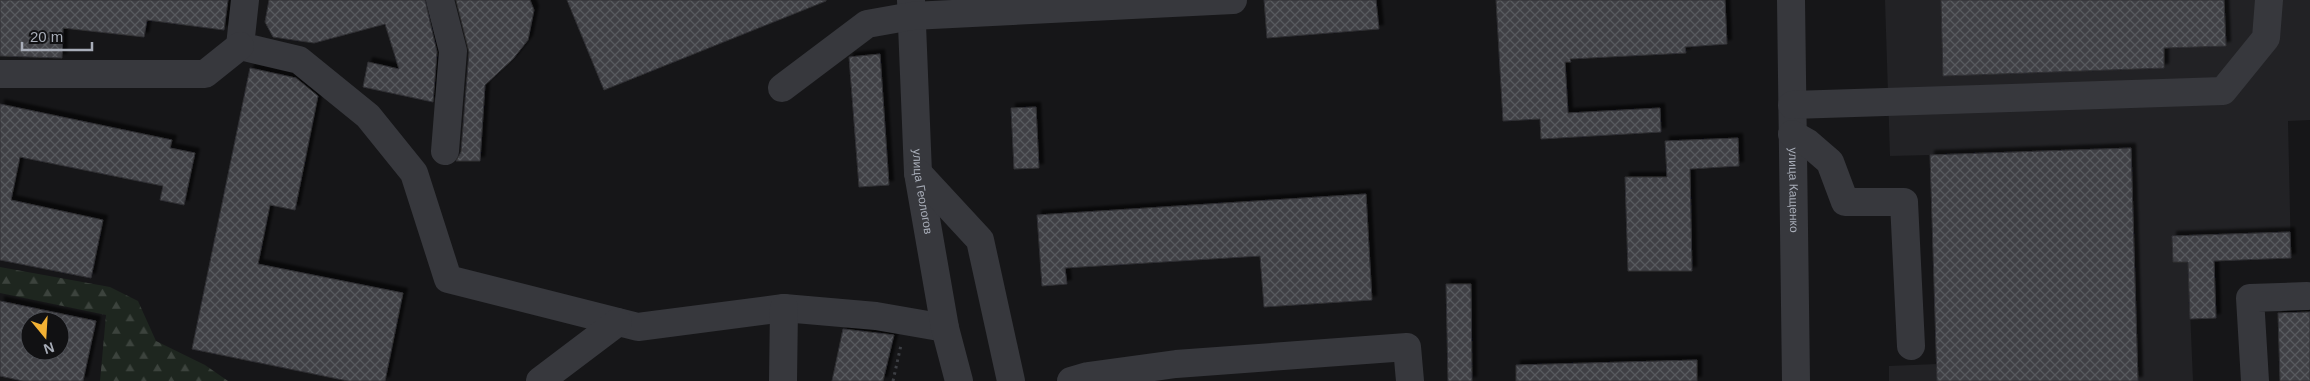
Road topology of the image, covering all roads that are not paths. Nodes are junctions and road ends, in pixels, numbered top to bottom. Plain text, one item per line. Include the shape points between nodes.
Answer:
1 (246, 0) edge
2 (440, 0) edge
3 (1233, 0) edge
4 (1791, 0) edge
5 (2269, 0) edge
6 (912, 8) edge
7 (240, 46) junction
8 (0, 74) edge
9 (782, 88) dead end
10 (1792, 105) junction
11 (1792, 134) junction
12 (444, 151) dead end
13 (918, 173) junction
14 (2307, 296) dead end
15 (784, 308) junction
16 (618, 322) junction
17 (945, 328) junction
18 (1911, 346) dead end
19 (540, 381) edge
20 (783, 381) edge
21 (959, 381) edge
22 (1011, 381) edge
23 (1071, 381) edge
24 (1410, 381) edge
25 (1796, 381) edge
26 (2255, 381) edge

1 - 7 street
2 - 12 street via 453,51
3 - 6 street
4 - 10 street, улица Кащенко
5 - 10 street via 2266,38 2223,91
6 - 9 street via 867,24
6 - 13 street, улица Геологов
7 - 8 street via 205,74
7 - 16 street via 299,60 368,116 414,173 448,280
10 - 11 street, улица Кащенко
11 - 18 street via 1830,162 1845,202 1904,202
11 - 25 street, улица Кащенко
13 - 17 street, улица Геологов
13 - 22 street via 980,240
14 - 26 street via 2250,298
15 - 16 street via 638,327
15 - 17 street via 876,316
15 - 20 street
16 - 19 street
17 - 21 street, улица Геологов
23 - 24 street via 1176,364 1407,348

